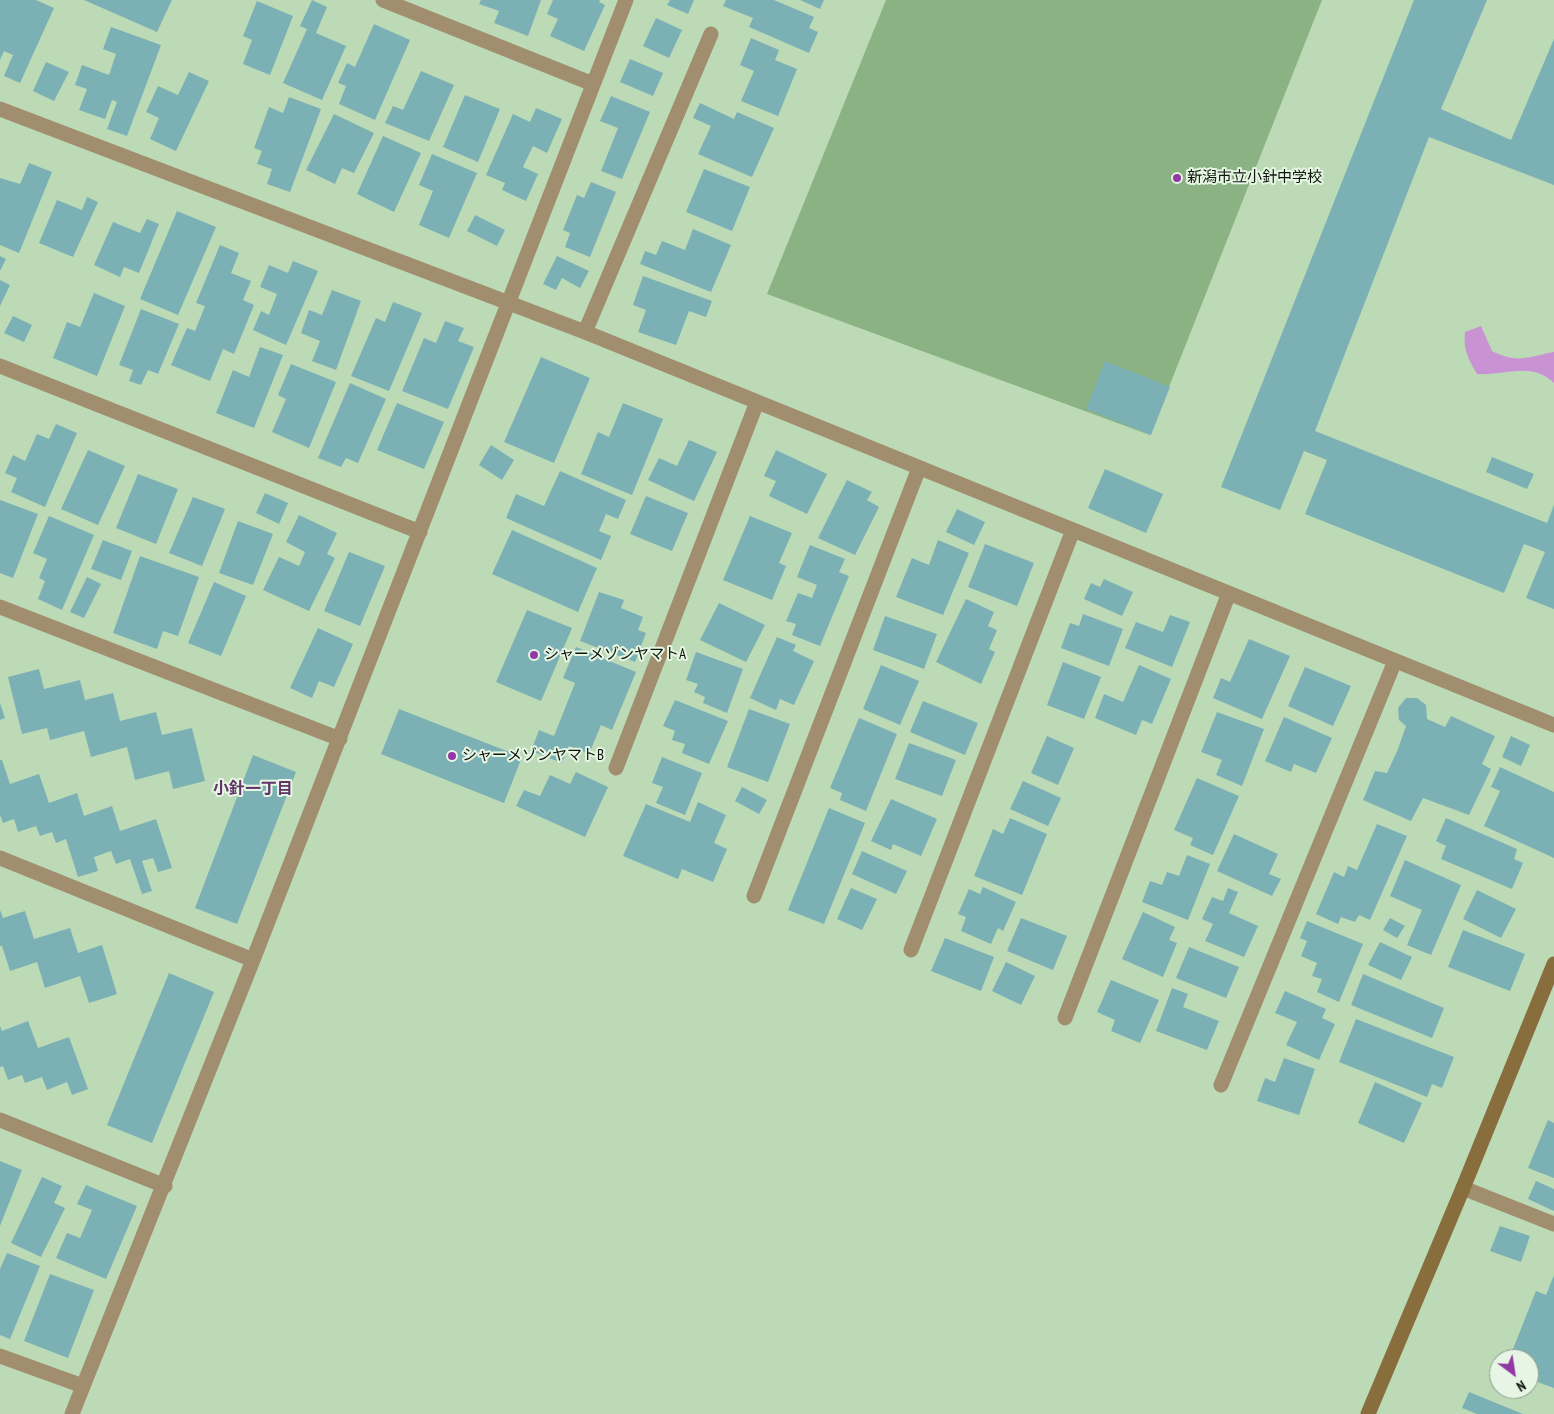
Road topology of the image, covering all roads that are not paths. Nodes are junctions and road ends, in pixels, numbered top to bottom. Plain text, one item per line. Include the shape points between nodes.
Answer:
1 (383, 0) edge
2 (626, 0) edge
3 (711, 34) dead end
4 (593, 84) junction
5 (0, 109) edge
6 (509, 304) junction
7 (585, 332) junction
8 (0, 366) edge
9 (757, 402) junction
10 (919, 468) junction
11 (1073, 530) junction
12 (420, 532) junction
13 (1229, 593) junction
14 (0, 607) edge
15 (1395, 661) junction
16 (1554, 725) edge
17 (340, 739) junction
18 (616, 768) dead end
19 (0, 858) edge
20 (754, 896) dead end
21 (911, 950) dead end
22 (253, 960) junction
23 (1554, 964) edge
24 (1065, 1018) dead end
25 (1221, 1085) dead end
26 (0, 1120) edge
27 (165, 1186) junction
28 (1463, 1188) junction
29 (1554, 1224) edge
30 (0, 1356) edge
31 (83, 1386) junction
32 (72, 1414) edge
33 (1368, 1414) edge

1 - 4 street
2 - 4 street
3 - 7 street
4 - 6 street
5 - 6 street
6 - 7 street
6 - 12 street
7 - 9 street
8 - 12 street
9 - 10 street
9 - 18 street
10 - 11 street
10 - 20 street
11 - 13 street
11 - 21 street
12 - 17 street
13 - 15 street
13 - 24 street
14 - 17 street
15 - 16 street
15 - 25 street
17 - 22 street
19 - 22 street
22 - 27 street
23 - 28 street
26 - 27 street
27 - 31 street
28 - 29 street
28 - 33 street
30 - 31 street
31 - 32 street

